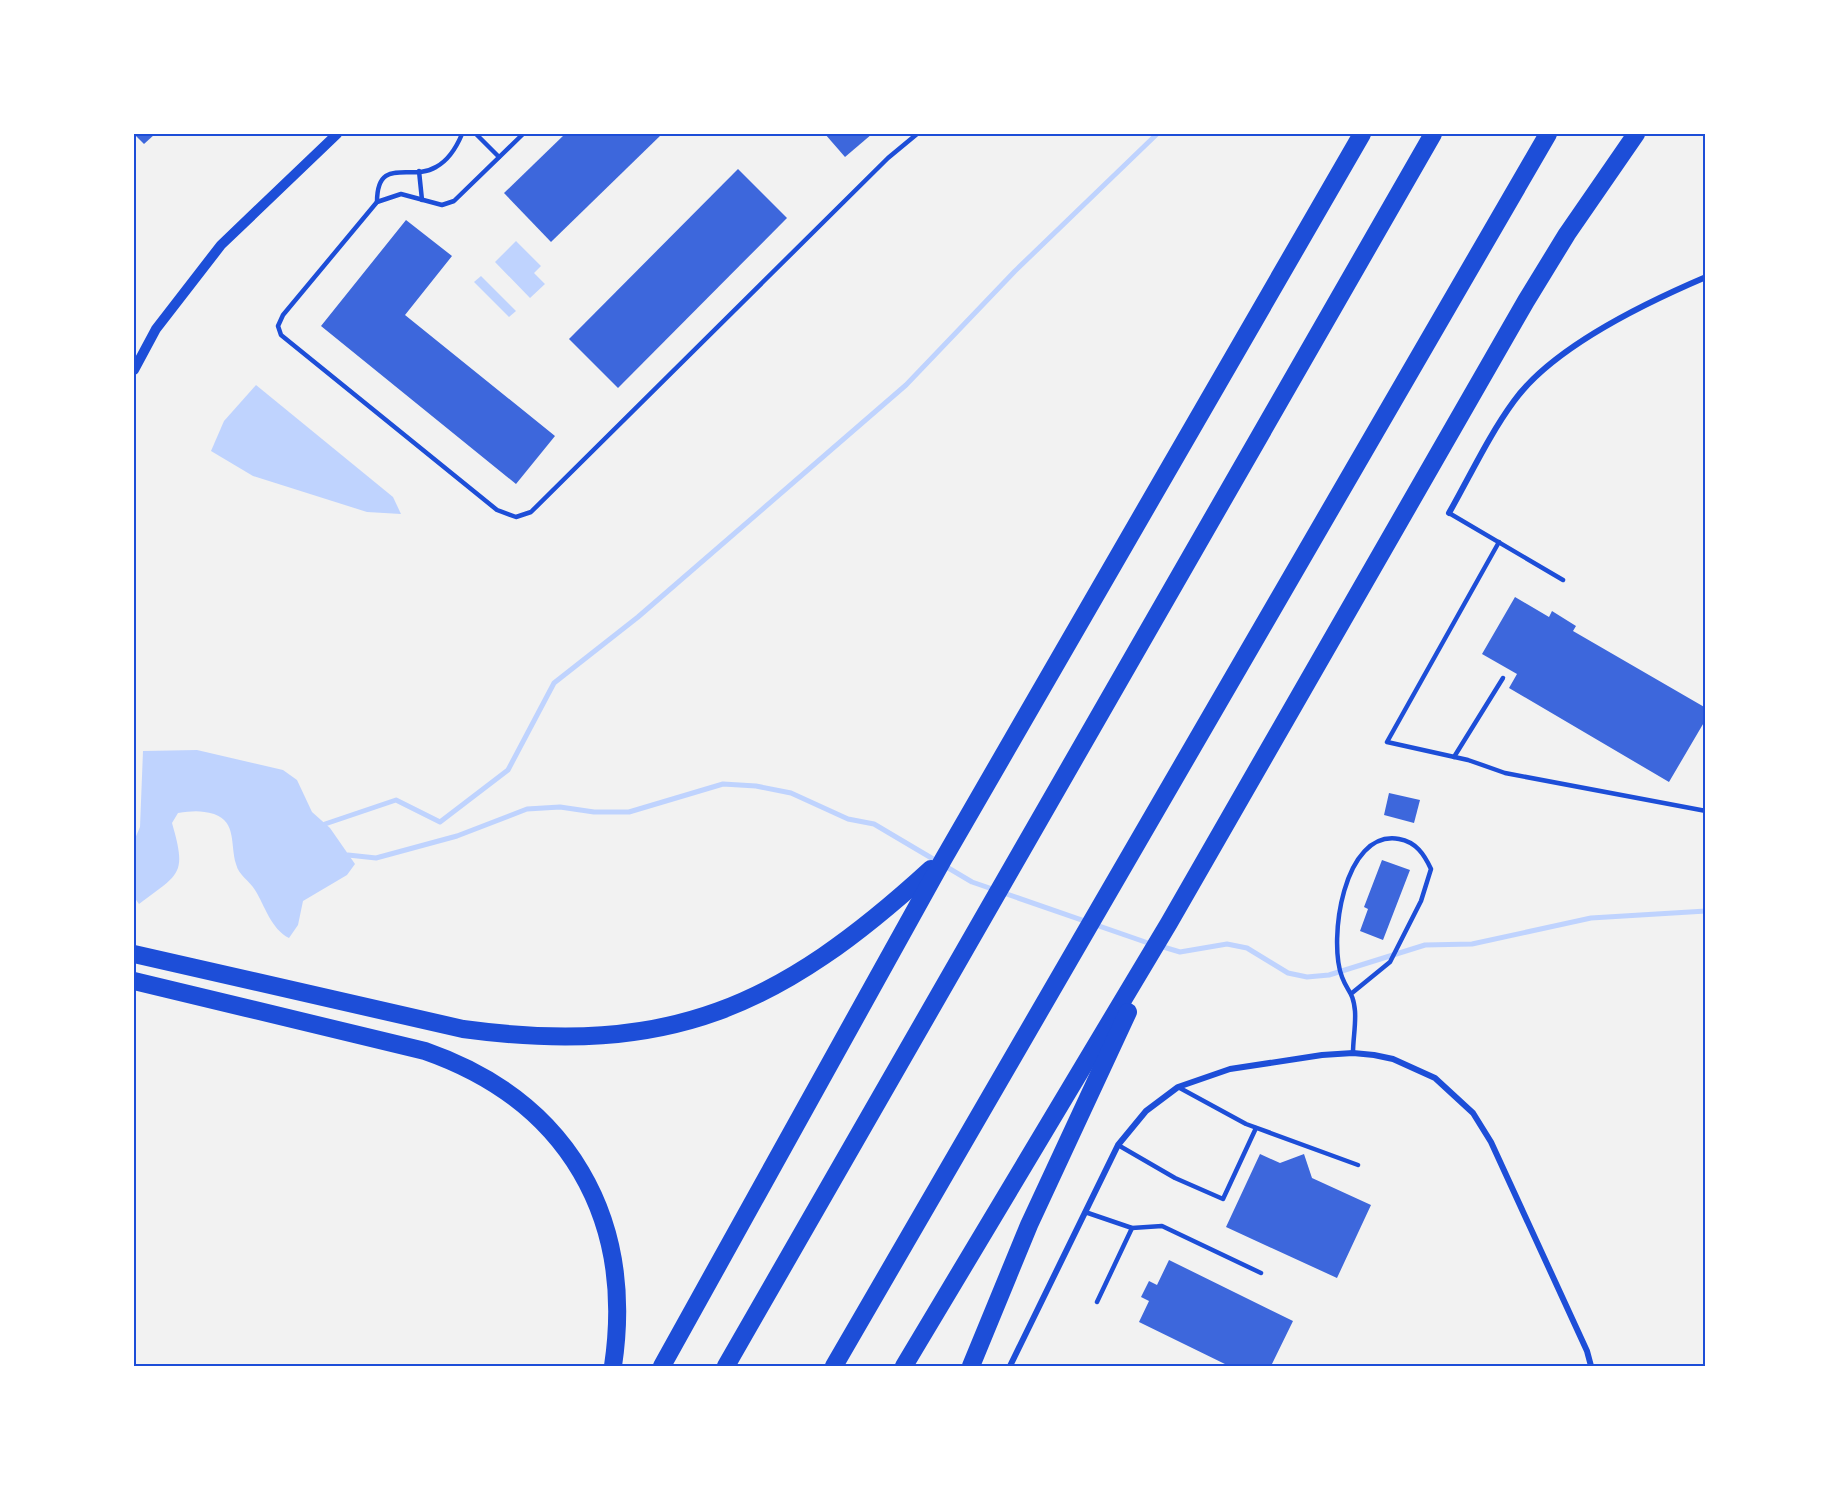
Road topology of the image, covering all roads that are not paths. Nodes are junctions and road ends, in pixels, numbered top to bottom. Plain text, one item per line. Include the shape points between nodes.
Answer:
1 (337, 134) edge
2 (462, 134) edge
3 (476, 134) edge
4 (513, 134) edge
5 (523, 134) edge
6 (917, 134) edge
7 (1362, 134) edge
8 (1433, 134) edge
9 (1548, 134) edge
10 (1636, 134) edge
11 (518, 138) junction
12 (499, 157) junction
13 (419, 171) junction
14 (422, 200) junction
15 (377, 202) junction
16 (1706, 277) edge
17 (134, 370) edge
18 (1449, 513) joint
19 (1498, 542) junction
20 (1563, 580) dead end
21 (1503, 678) dead end
22 (1454, 757) junction
23 (1706, 811) edge
24 (944, 858) junction
25 (1169, 923) junction
26 (134, 954) edge
27 (134, 981) edge
28 (1352, 993) junction
29 (1353, 1053) junction
30 (1178, 1088) junction
31 (1256, 1128) junction
32 (1118, 1145) junction
33 (1358, 1165) dead end
34 (1085, 1212) junction
35 (1132, 1228) junction
36 (1261, 1273) dead end
37 (1097, 1302) dead end
38 (614, 1366) edge
39 (662, 1366) edge
40 (726, 1366) edge
41 (834, 1366) edge
42 (904, 1366) edge
43 (972, 1366) edge
44 (1010, 1366) edge
45 (1591, 1366) edge

1 - 17 street via 221,245 156,329
2 - 13 lane via 449,157 435,168
3 - 12 lane
4 - 11 lane
5 - 11 lane
6 - 15 lane via 888,158 531,512 516,517 496,510 281,335 278,326 282,315
7 - 24 highway
8 - 40 highway
9 - 41 highway
10 - 25 highway via 1526,301
11 - 12 lane
12 - 14 lane via 454,201 442,205
13 - 14 lane
13 - 15 lane via 397,171 385,176 377,186
14 - 15 lane via 401,194
16 - 18 street via 1603,328 1554,361 1514,400
18 - 19 lane
19 - 20 lane
19 - 22 lane via 1387,742
21 - 22 lane
22 - 23 lane via 1505,772
24 - 26 highway via 877,916 797,975 715,1013 627,1035 559,1038 463,1029
24 - 39 highway
25 - 42 highway
25 - 43 highway via 1049,1180
27 - 38 highway via 425,1051 471,1069 515,1097 565,1146 599,1208 617,1281
28 - 28 lane via 1342,977 1339,957 1339,915 1350,871 1362,852 1380,840 1400,839 1423,850 1431,869 1421,901 1390,962
28 - 29 lane
29 - 30 street via 1322,1054 1230,1069
29 - 45 street via 1394,1059 1415,1067 1449,1088 1473,1113 1491,1142
30 - 31 lane
30 - 32 street via 1146,1111
31 - 32 lane via 1223,1199 1175,1178
31 - 33 lane
32 - 34 street
34 - 35 lane
34 - 44 street
35 - 36 lane via 1162,1226
35 - 37 lane

